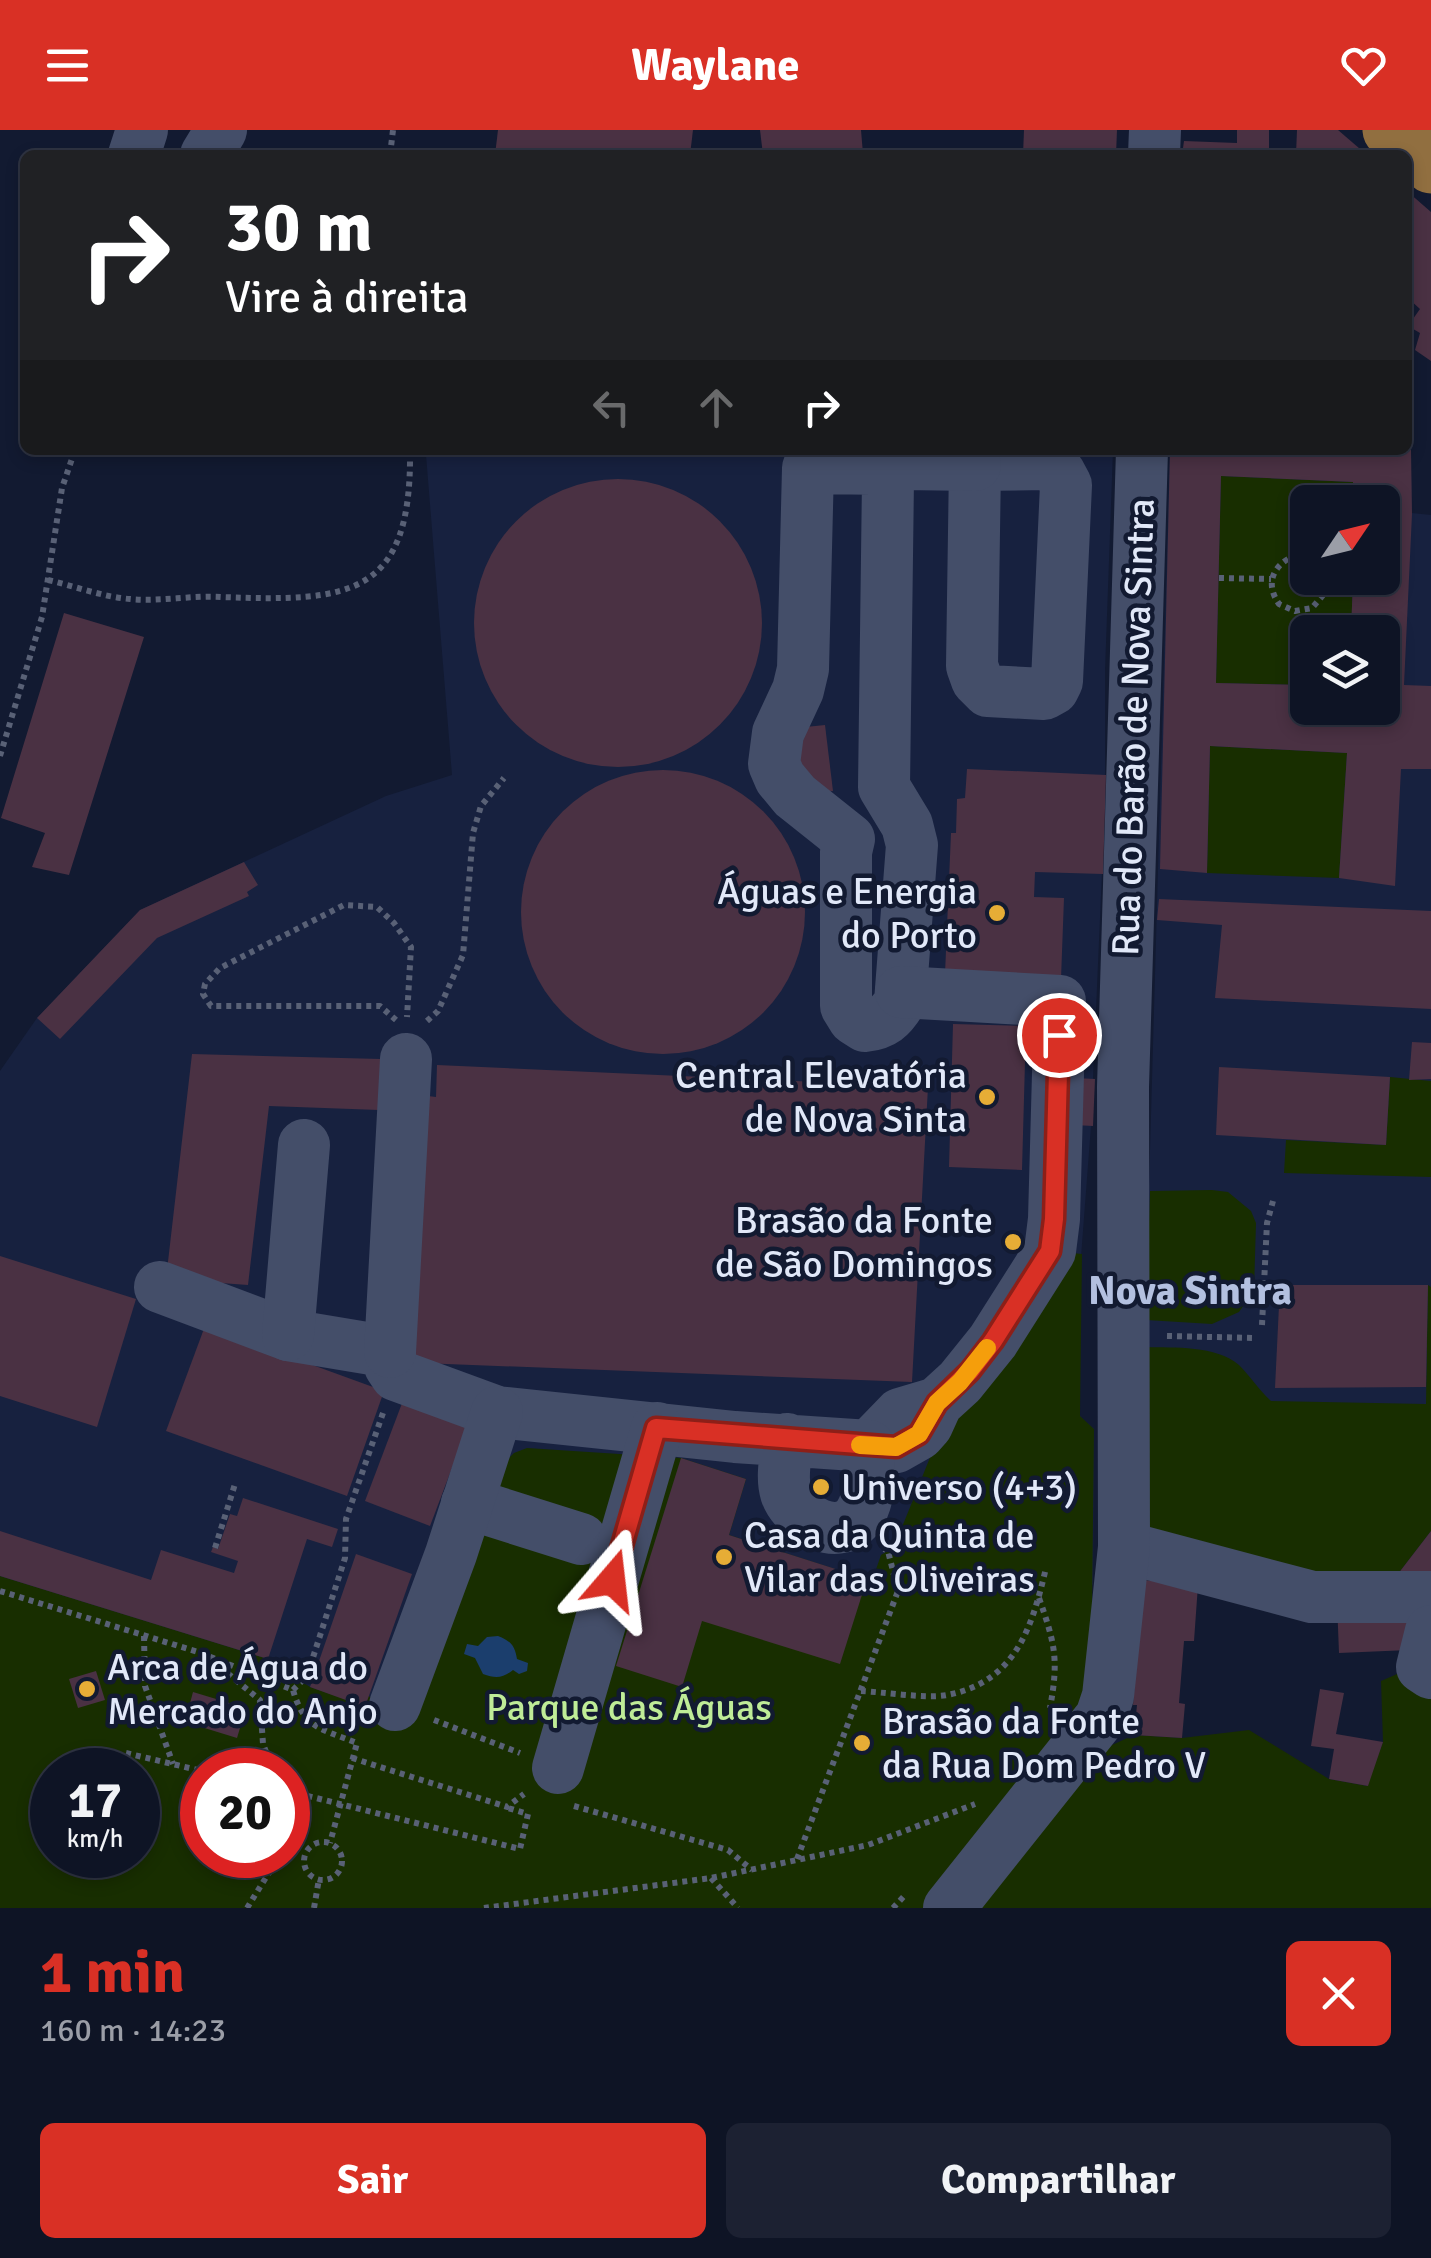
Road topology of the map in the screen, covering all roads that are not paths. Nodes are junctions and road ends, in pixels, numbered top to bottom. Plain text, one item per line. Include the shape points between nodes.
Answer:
1 (1390, 130) edge
2 (1431, 166) edge
3 (1142, 455) edge
4 (975, 465) dead end
5 (892, 468) junction
6 (902, 992) junction
7 (406, 1048) road end
8 (304, 1144) dead end
9 (1123, 1188) junction
10 (1054, 1219) junction
11 (160, 1287) dead end
12 (288, 1335) junction
13 (393, 1363) junction
14 (497, 1412) junction
15 (656, 1428) junction
16 (787, 1439) junction
17 (869, 1446) junction
18 (468, 1502) junction
19 (580, 1539) dead end
20 (1124, 1547) junction
21 (1431, 1596) edge
22 (1431, 1631) edge
23 (1431, 1674) edge
24 (395, 1705) road end
25 (558, 1768) road end
26 (933, 1895) edge

1 - 2 main road
3 - 9 street, Rua do Barão de Nova Sintra
4 - 5 street
5 - 6 street via 884,787 911,834
5 - 6 street via 808,468 802,669 774,752 780,778 795,796 849,838 846,1006 865,1026 879,1025 892,1016
6 - 10 street via 1060,1001
7 - 13 street
8 - 12 street
9 - 10 street
9 - 20 street, Rua do Barão de Nova Sintra
10 - 17 street via 1050,1251 960,1382 937,1403 900,1414
11 - 12 street
12 - 13 street
13 - 14 street
14 - 15 street
14 - 18 street
15 - 16 street
15 - 25 street
16 - 17 street
16 - 17 street via 784,1482 792,1505 830,1528 854,1521 867,1496
18 - 19 street
18 - 24 street
20 - 21 street via 1312,1597
20 - 26 street, Rua do Barão de Nova Sintra via 1101,1716
22 - 23 street via 1422,1667

